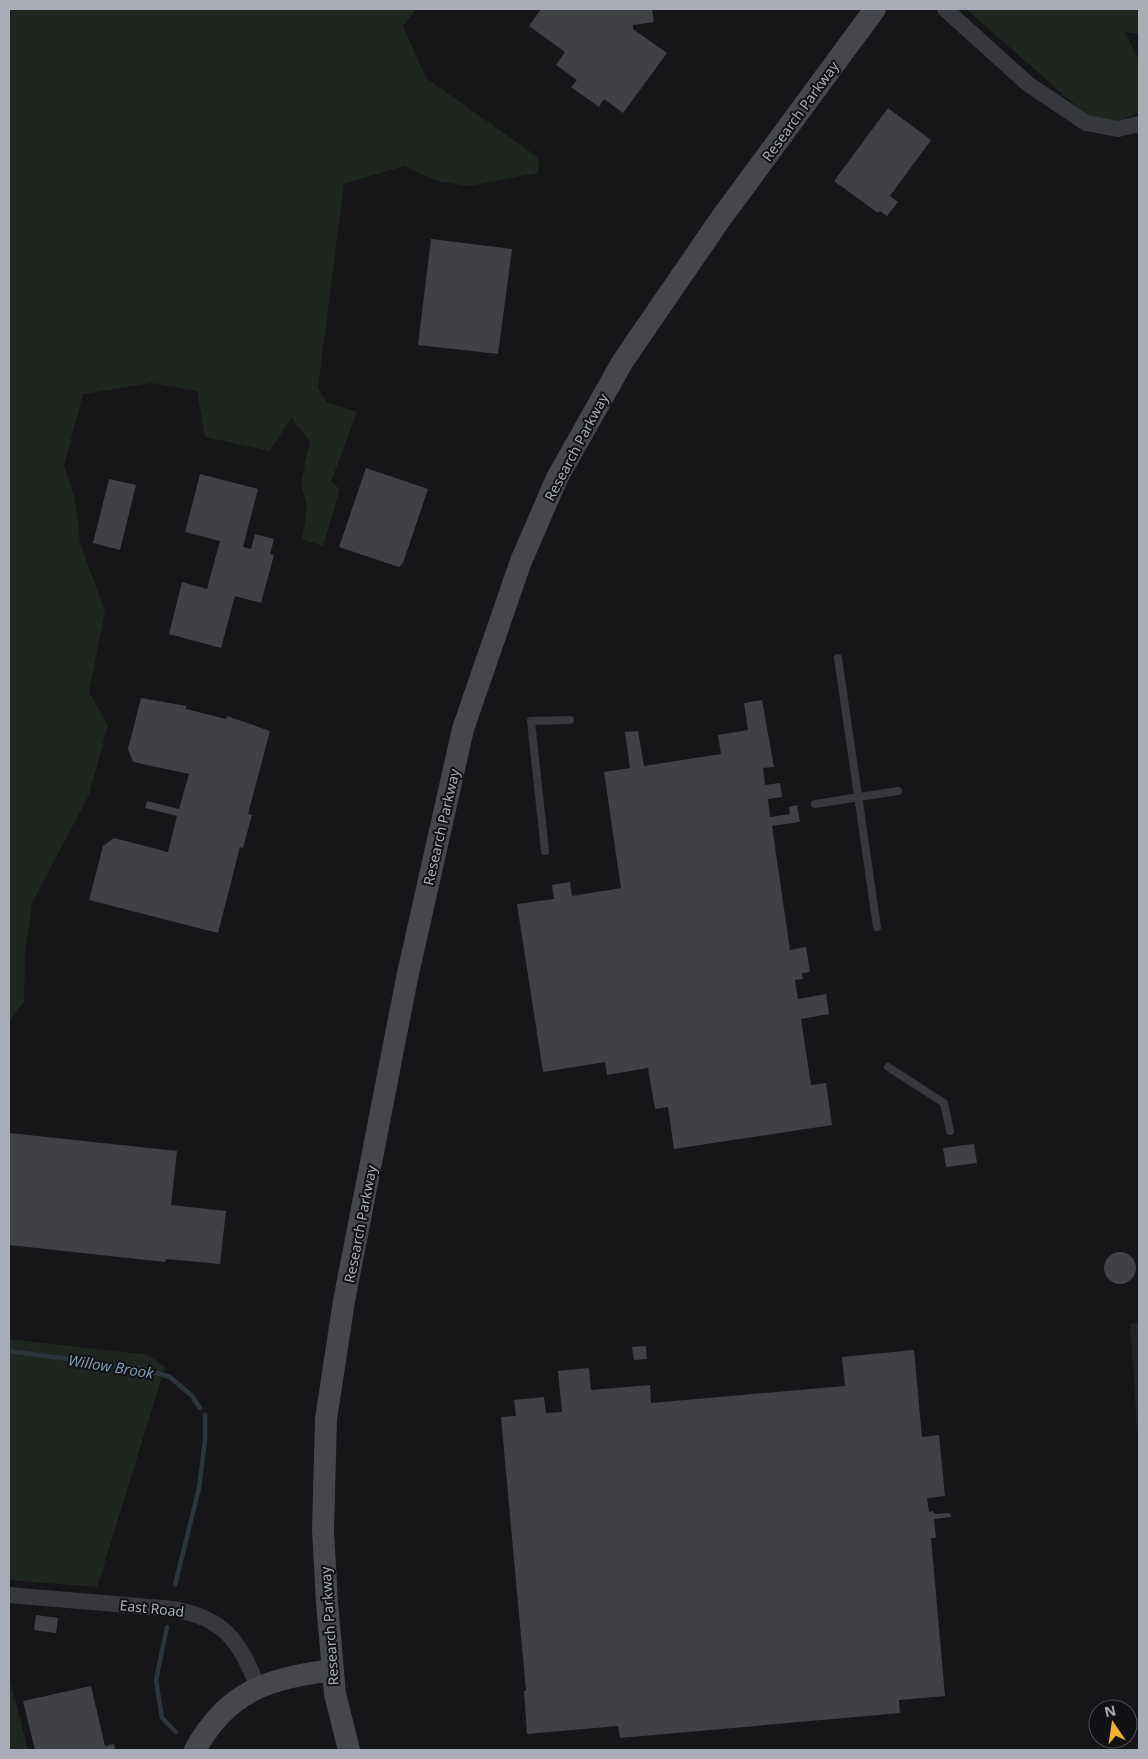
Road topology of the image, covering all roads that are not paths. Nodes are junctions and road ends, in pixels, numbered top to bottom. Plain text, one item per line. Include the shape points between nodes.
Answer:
1 (875, 9) edge
2 (945, 9) edge
3 (1139, 124) edge
4 (838, 658) dead end
5 (570, 720) dead end
6 (898, 791) dead end
7 (859, 797) junction
8 (815, 804) dead end
9 (545, 852) dead end
10 (877, 926) dead end
11 (888, 1067) dead end
12 (950, 1131) dead end
13 (9, 1595) edge
14 (332, 1670) junction
15 (258, 1687) junction
16 (195, 1750) edge
17 (349, 1750) edge

1 - 14 main road, Research Parkway via 719,221 623,361 558,478 529,544 464,729 407,978 344,1301 326,1419 323,1530
2 - 3 street via 1028,84 1086,123 1118,129
4 - 7 lane
5 - 9 lane via 531,721
6 - 7 lane
7 - 8 lane
7 - 10 lane
11 - 12 lane via 944,1102
13 - 15 street, East Road via 173,1609 199,1615 219,1625 234,1639
14 - 15 main road via 285,1678
14 - 17 main road, Research Parkway
15 - 16 main road via 219,1716

